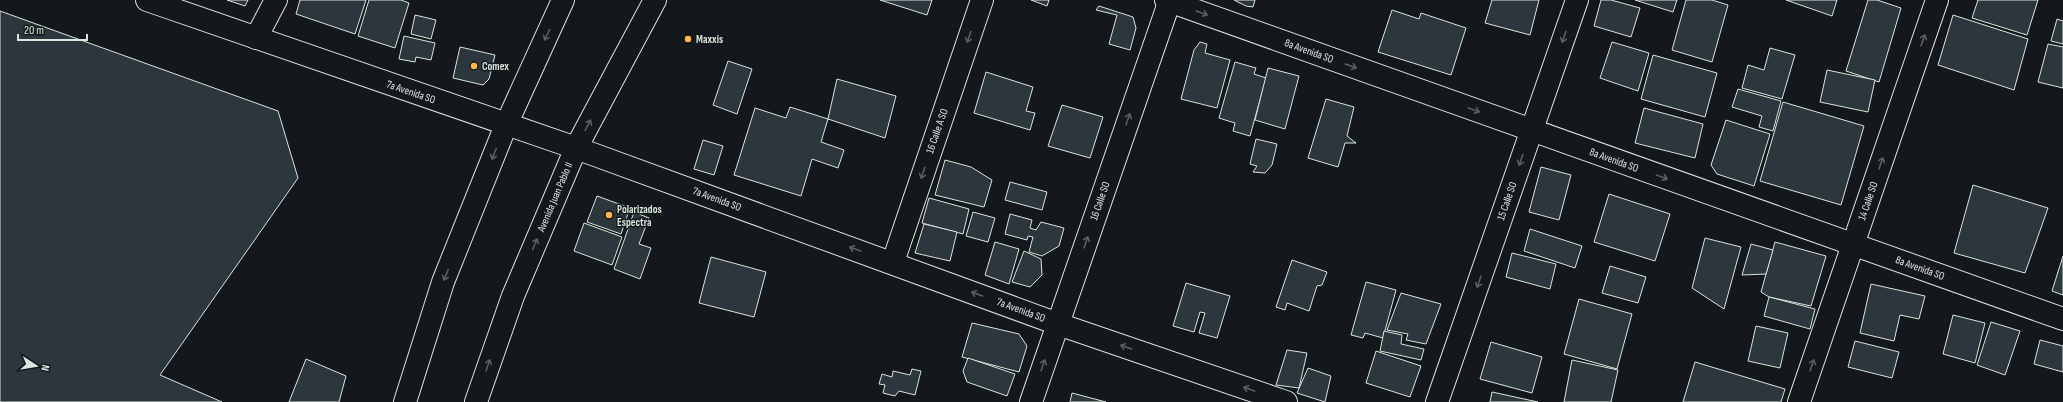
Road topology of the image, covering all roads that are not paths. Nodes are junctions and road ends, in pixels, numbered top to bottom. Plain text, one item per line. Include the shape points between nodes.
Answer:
1 (147, 0) edge
2 (276, 0) edge
3 (563, 0) edge
4 (655, 0) edge
5 (982, 0) edge
6 (1168, 0) edge
7 (1577, 0) edge
8 (1937, 0) edge
9 (256, 38) junction
10 (506, 125) junction
11 (1532, 130) junction
12 (576, 148) junction
13 (1853, 245) junction
14 (893, 262) junction
15 (2063, 319) edge
16 (1058, 324) junction
17 (405, 402) edge
18 (476, 402) edge
19 (1031, 402) edge
20 (1286, 402) edge
21 (1437, 402) edge
22 (1799, 402) edge

1 - 9 main road, 7a Avenida SO
2 - 9 main road
3 -> 10 main road
12 -> 4 main road, Avenida Juan Pablo II
5 -> 14 main road, 16 Calle A SO
6 -> 11 main road, 8a Avenida SO
16 -> 6 main road, 16 Calle SO
7 -> 11 main road, 15 Calle SO
13 -> 8 main road, 14 Calle SO
9 - 10 main road, 7a Avenida SO
10 - 12 main road, 7a Avenida SO
10 -> 17 main road via 443,282
11 -> 13 main road, 8a Avenida SO
11 -> 21 main road, 15 Calle SO
14 -> 12 main road, 7a Avenida SO
18 -> 12 main road, Avenida Juan Pablo II via 513,296
13 - 15 main road, 8a Avenida SO
22 -> 13 main road, 14 Calle SO
16 -> 14 main road, 7a Avenida SO
19 -> 16 main road, 16 Calle SO
20 -> 16 main road, 7a Avenida SO

